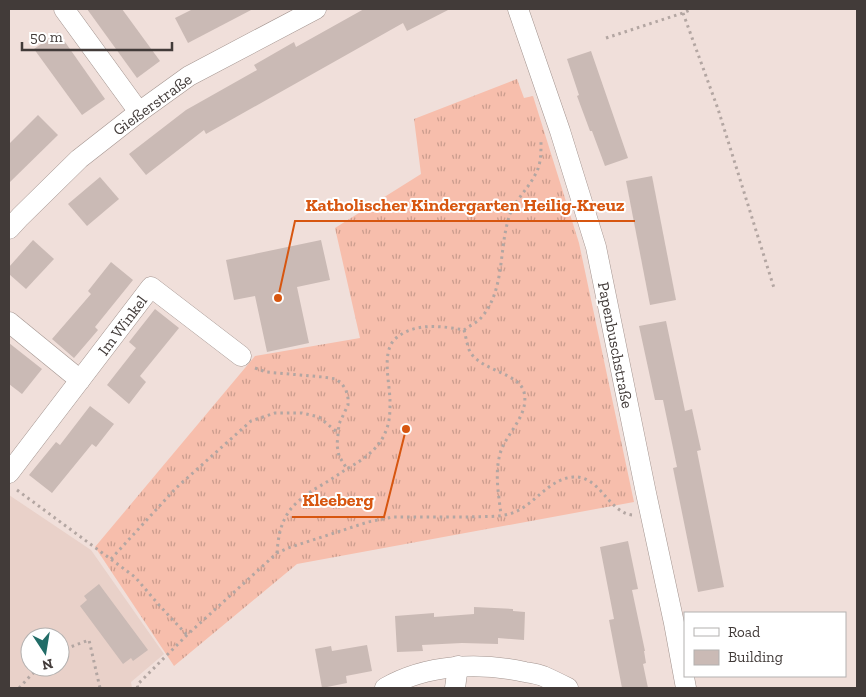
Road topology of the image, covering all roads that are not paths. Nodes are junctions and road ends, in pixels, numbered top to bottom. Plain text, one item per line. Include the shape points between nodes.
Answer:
1 (64, 9) edge
2 (316, 9) edge
3 (518, 9) edge
4 (139, 112) junction
5 (9, 229) edge
6 (9, 322) edge
7 (241, 356) road end
8 (80, 380) junction
9 (9, 473) edge
10 (458, 666) junction
11 (385, 688) edge
12 (455, 688) edge
13 (568, 688) edge
14 (686, 688) edge

1 - 4 street
2 - 4 street, Gießerstraße via 189,76
3 - 14 street, Papenbuschstraße via 596,247
4 - 5 street, Gießerstraße via 79,159
6 - 8 street
7 - 8 street, Im Winkel via 151,287
8 - 9 street, Im Winkel
10 - 11 street via 424,672
10 - 12 street
10 - 13 street via 503,667 542,676

